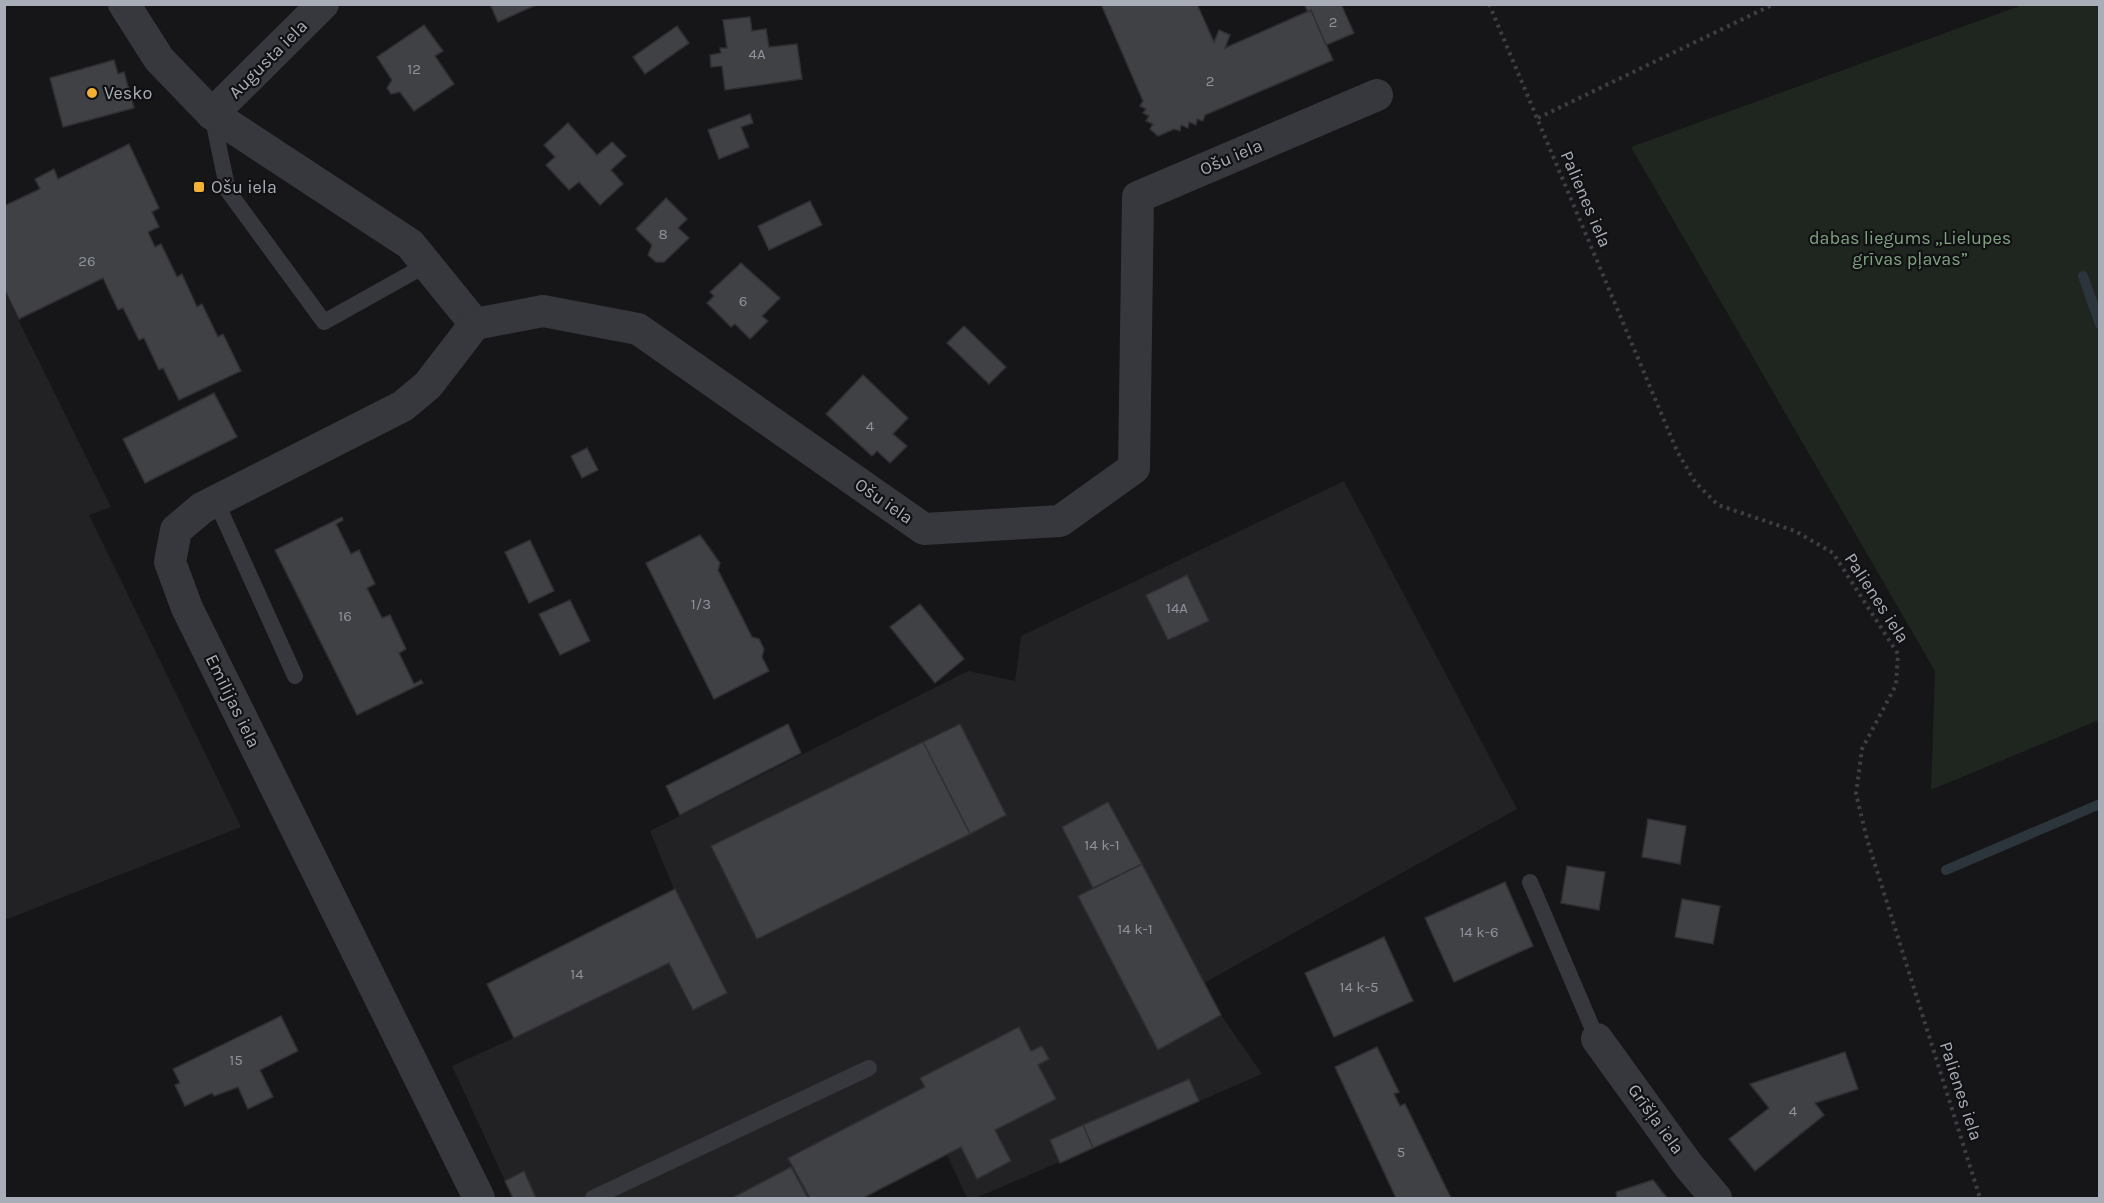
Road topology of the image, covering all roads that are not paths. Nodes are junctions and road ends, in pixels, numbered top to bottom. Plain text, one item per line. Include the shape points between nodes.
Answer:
1 (124, 4) edge
2 (323, 4) edge
3 (1377, 95) dead end
4 (212, 114) junction
5 (426, 265) junction
6 (475, 324) junction
7 (216, 501) junction
8 (295, 676) dead end
9 (1530, 882) dead end
10 (1597, 1039) joint
11 (869, 1068) dead end
12 (479, 1198) edge
13 (593, 1198) edge
14 (1716, 1198) edge

1 - 4 street via 159,58
2 - 4 street, Augusta iela
3 - 6 street, Ošu iela via 1138,197 1134,468 1060,521 924,529 638,329 543,311
4 - 5 street via 410,244
4 - 5 lane via 228,190 324,322
5 - 6 street
6 - 7 street, Emīlijas iela via 428,386 403,406
7 - 8 lane
7 - 12 street, Emīlijas iela via 176,530 170,562 183,599
9 - 10 lane
10 - 14 street, Grīšļa iela
11 - 13 lane

